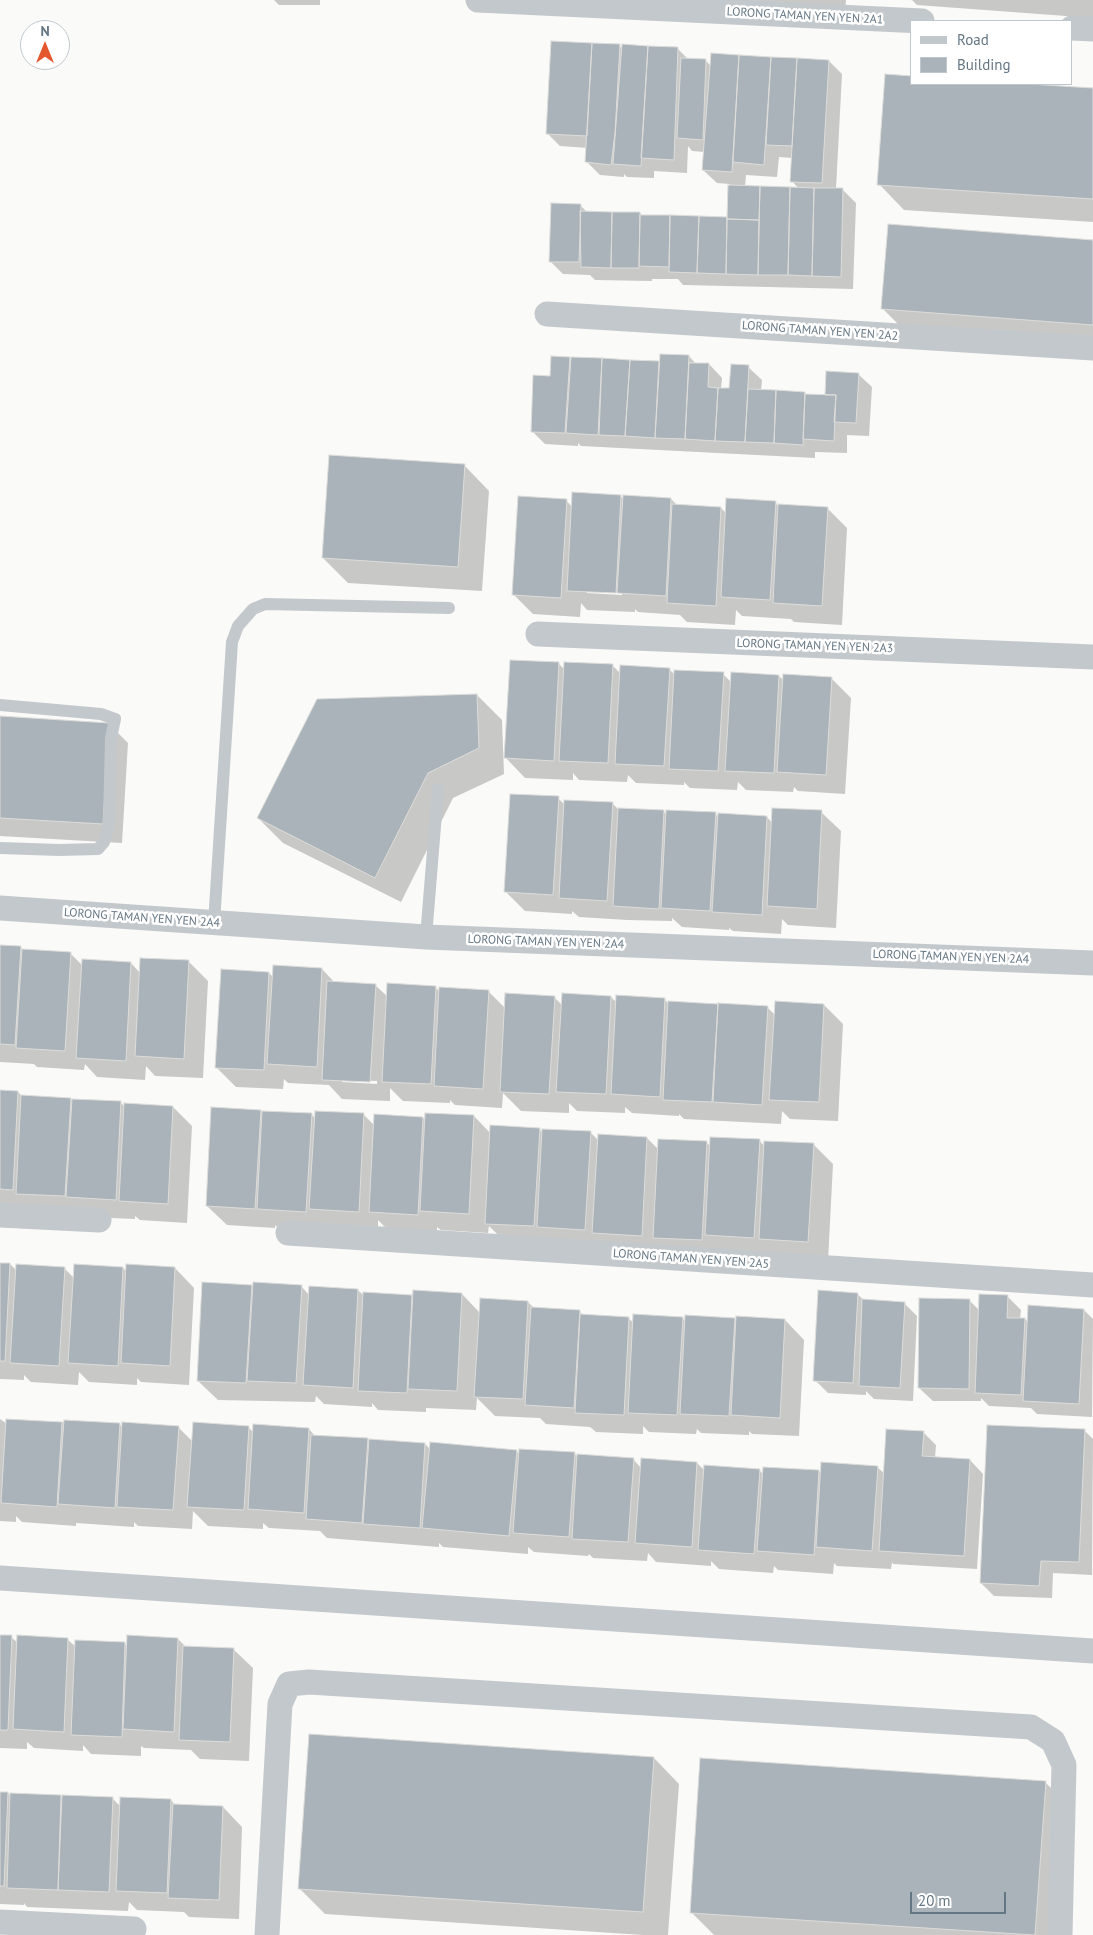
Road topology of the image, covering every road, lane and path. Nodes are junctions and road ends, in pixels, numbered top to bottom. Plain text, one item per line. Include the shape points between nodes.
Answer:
1 (478, 0) edge
2 (910, 20) edge
3 (1073, 28) edge
4 (1093, 29) edge
5 (547, 314) dead end
6 (1093, 348) edge
7 (449, 608) dead end
8 (538, 634) dead end
9 (1093, 657) edge
10 (0, 705) edge
11 (438, 790) dead end
12 (0, 848) edge
13 (0, 908) edge
14 (214, 923) junction
15 (426, 937) junction
16 (1093, 963) edge
17 (0, 1215) edge
18 (99, 1220) dead end
19 (288, 1233) dead end
20 (1093, 1285) edge
21 (0, 1578) edge
22 (1093, 1651) edge
23 (0, 1922) edge
24 (134, 1929) dead end
25 (267, 1935) edge
26 (1060, 1935) edge

1 - 2 street, LORONG TAMAN YEN YEN 2A1
3 - 4 street
5 - 6 street, LORONG TAMAN YEN YEN 2A2
7 - 14 lane via 265,604 253,609 238,626 232,642
8 - 9 street, LORONG TAMAN YEN YEN 2A3
10 - 12 lane via 101,714 115,720 111,738 109,822 104,842 98,849
11 - 15 lane
13 - 14 street, LORONG TAMAN YEN YEN 2A4
14 - 15 street, LORONG TAMAN YEN YEN 2A4
15 - 16 street, LORONG TAMAN YEN YEN 2A4
17 - 18 street
19 - 20 street, LORONG TAMAN YEN YEN 2A5
21 - 22 street
23 - 24 street
25 - 26 street via 280,1704 289,1684 309,1682 1031,1727 1052,1741 1064,1765

